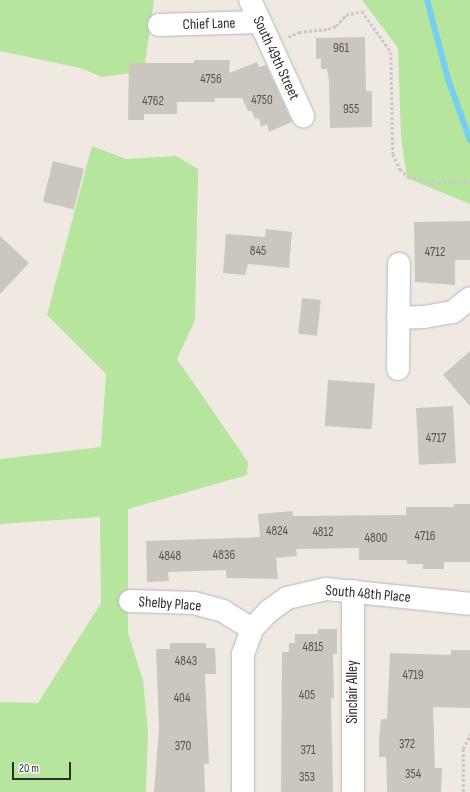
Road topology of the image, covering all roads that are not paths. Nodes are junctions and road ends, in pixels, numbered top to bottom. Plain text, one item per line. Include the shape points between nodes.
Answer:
1 (250, 0) edge
2 (260, 22) junction
3 (159, 25) dead end
4 (303, 116) dead end
5 (399, 264) dead end
6 (470, 298) edge
7 (398, 318) junction
8 (398, 369) dead end
9 (353, 591) junction
10 (130, 601) dead end
11 (470, 604) edge
12 (252, 629) junction
13 (243, 792) edge
14 (353, 792) edge

1 - 2 street, South 49th Street
2 - 3 street, Chief Lane
2 - 4 street, South 49th Street
5 - 7 street
6 - 7 street via 454,312 424,318
7 - 8 street
9 - 11 street, South 48th Place
9 - 12 street, South 48th Place via 326,589 287,598
9 - 14 street, Sinclair Alley
10 - 12 street, Shelby Place via 194,603 223,611
12 - 13 street, South 48th Place via 243,654

